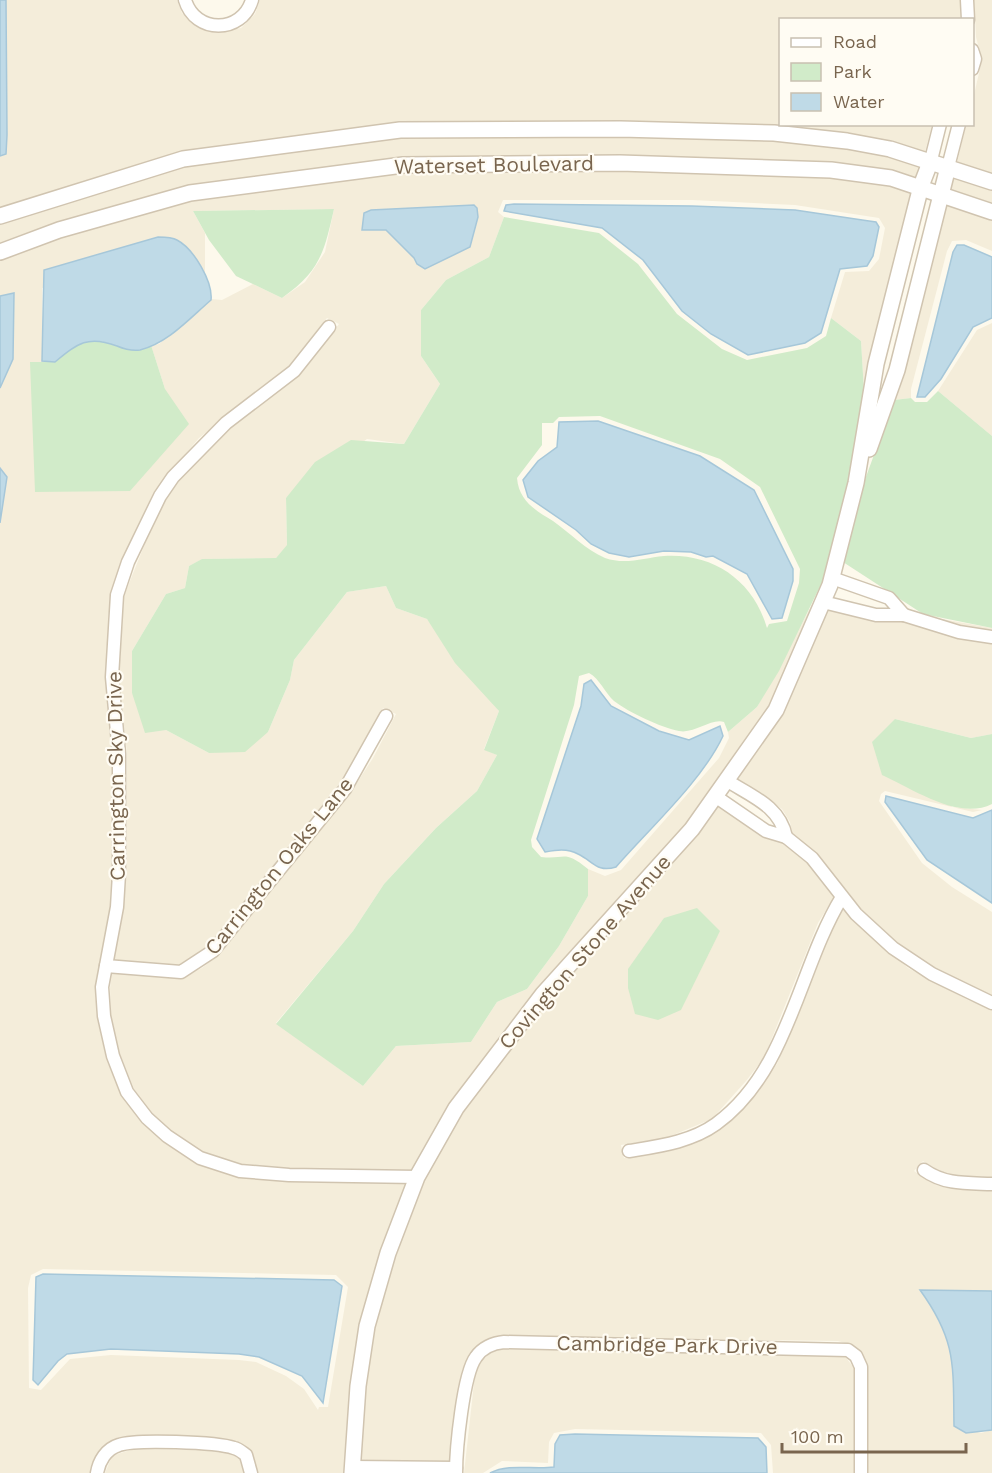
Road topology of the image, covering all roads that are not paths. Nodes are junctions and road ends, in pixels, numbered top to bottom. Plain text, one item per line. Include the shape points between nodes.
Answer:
1 (185, 0) edge
2 (252, 0) edge
3 (967, 0) edge
4 (968, 18) edge
5 (940, 126) edge
6 (958, 126) edge
7 (931, 160) junction
8 (948, 167) junction
9 (992, 182) edge
10 (921, 186) junction
11 (942, 194) junction
12 (992, 212) edge
13 (0, 216) edge
14 (0, 252) edge
15 (329, 327) dead end
16 (856, 483) junction
17 (832, 578) junction
18 (823, 602) junction
19 (904, 615) junction
20 (992, 637) edge
21 (386, 716) dead end
22 (726, 780) junction
23 (715, 796) junction
24 (786, 837) junction
25 (842, 897) junction
26 (106, 966) junction
27 (992, 1002) edge
28 (629, 1150) dead end
29 (924, 1170) dead end
30 (417, 1177) junction
31 (992, 1184) edge
32 (352, 1470) edge
33 (456, 1471) edge
34 (98, 1473) edge
35 (251, 1473) edge
36 (861, 1473) edge

1 - 2 street via 188,9 205,25 219,26 235,24 249,10
3 - 4 street
5 - 7 street
6 - 8 street
7 - 8 street, Waterset Boulevard
7 - 10 street, Covington Stone Avenue
7 - 13 street, Waterset Boulevard via 847,141 774,133 400,130 183,159
8 - 9 street, Waterset Boulevard
8 - 11 street, Covington Stone Avenue
10 - 11 street, Waterset Boulevard
10 - 14 street, Waterset Boulevard via 891,177 831,170 737,165 403,165 190,193 59,230
10 - 16 street, Covington Stone Avenue via 876,364
11 - 12 street, Waterset Boulevard
11 - 16 street, Covington Stone Avenue via 897,370
15 - 26 street, Carrington Sky Drive via 294,371 226,423 173,477 159,496 128,562 117,595 112,677 119,754 119,874
16 - 17 street, Covington Stone Avenue
17 - 18 street, Covington Stone Avenue
17 - 19 street via 889,598
18 - 19 street via 876,615
18 - 22 street, Covington Stone Avenue via 776,710
19 - 20 street via 959,632
21 - 26 street, Carrington Oaks Lane via 345,789 213,951 181,972
22 - 23 street, Covington Stone Avenue
22 - 24 street via 776,813
23 - 24 street via 766,831
23 - 30 street, Covington Stone Avenue via 692,829 543,994 456,1108
24 - 25 street via 812,858
25 - 27 street via 863,921 913,963
25 - 28 street via 825,925 770,1061 734,1107 716,1124 696,1135
26 - 30 street, Carrington Sky Drive via 102,987 104,1016 127,1092 147,1118 200,1158 240,1171
29 - 31 street via 951,1183
30 - 32 street, Covington Stone Avenue via 388,1253 367,1326
32 - 33 street, Cambridge Park Drive
33 - 36 street, Cambridge Park Drive via 468,1372 485,1348 504,1342 848,1350 861,1367
34 - 35 street via 107,1452 119,1444 133,1443 236,1448 246,1455

